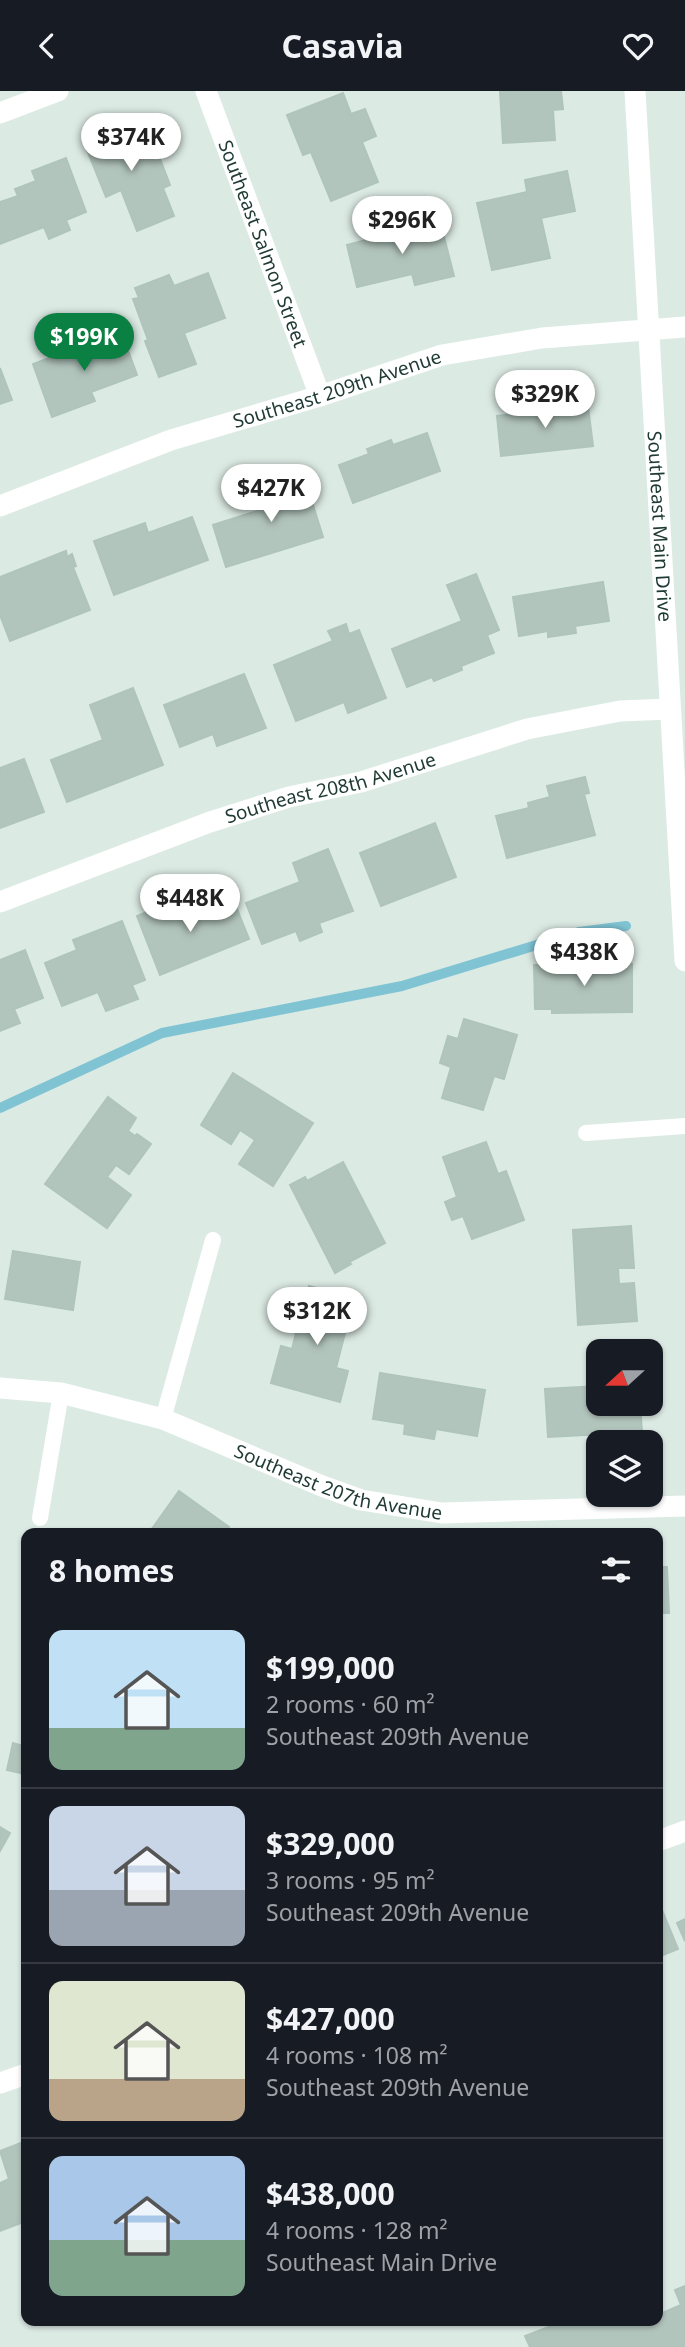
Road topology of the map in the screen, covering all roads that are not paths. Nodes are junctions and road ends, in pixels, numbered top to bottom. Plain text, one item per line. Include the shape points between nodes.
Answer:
1 (58, 91) edge
2 (206, 91) edge
3 (635, 91) edge
4 (0, 113) edge
5 (685, 327) edge
6 (649, 329) junction
7 (320, 396) junction
8 (0, 506) edge
9 (670, 709) junction
10 (0, 902) edge
11 (685, 961) edge
12 (685, 1126) edge
13 (586, 1133) dead end
14 (213, 1240) dead end
15 (0, 1388) edge
16 (61, 1394) junction
17 (163, 1419) junction
18 (685, 1506) edge
19 (40, 1518) dead end
20 (685, 1831) edge
21 (663, 1839) edge
22 (21, 2076) edge
23 (0, 2083) edge

1 - 4 street
2 - 7 street, Southeast Salmon Street
3 - 6 street, Southeast Main Drive
5 - 6 street, Southeast 209th Avenue
6 - 7 street, Southeast 209th Avenue via 542,338 442,355
6 - 9 street, Southeast Main Drive
7 - 8 street, Southeast 209th Avenue via 171,440
9 - 10 street, Southeast 208th Avenue via 620,711 527,729 361,782 289,797
9 - 11 street, Southeast Main Drive
12 - 13 lane
14 - 17 lane
15 - 16 street, Southeast 207th Avenue
16 - 17 street, Southeast 207th Avenue
16 - 19 lane
17 - 18 street, Southeast 207th Avenue via 361,1500 442,1513
20 - 21 street
22 - 23 street

